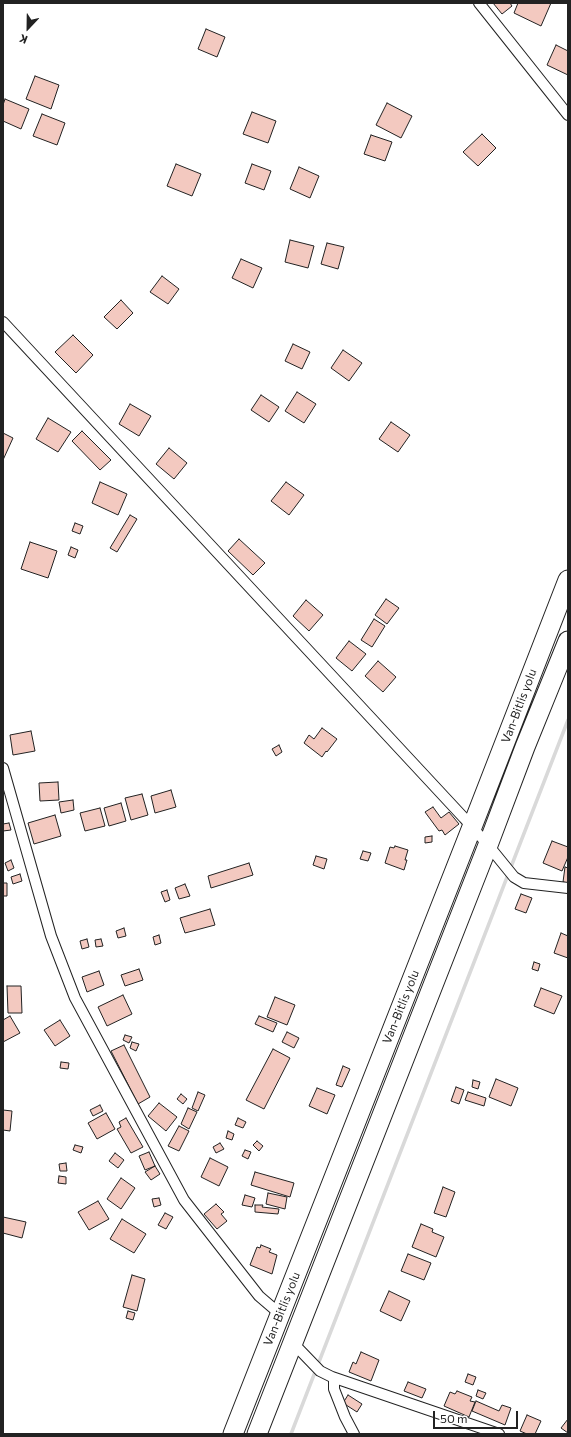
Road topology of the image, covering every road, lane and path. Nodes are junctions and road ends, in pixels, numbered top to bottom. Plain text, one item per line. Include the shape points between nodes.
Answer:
1 (479, 3) edge
2 (568, 115) edge
3 (3, 322) edge
4 (568, 580) edge
5 (568, 641) edge
6 (3, 768) edge
7 (472, 827) junction
8 (488, 845) junction
9 (568, 888) edge
10 (280, 1314) junction
11 (293, 1343) junction
12 (333, 1378) junction
13 (233, 1434) edge
14 (257, 1434) edge
15 (354, 1434) edge
16 (499, 1434) edge

1 - 2 street
3 - 7 street
4 - 7 highway, Van-Bitlis yolu
5 - 8 highway, Van-Bitlis yolu
6 - 10 street via 51,936 75,998 184,1200 259,1296
7 - 8 street
7 - 10 highway, Van-Bitlis yolu
8 - 9 street via 514,878 524,883
8 - 11 highway, Van-Bitlis yolu
10 - 13 highway, Van-Bitlis yolu
11 - 12 street via 320,1371
11 - 14 highway, Van-Bitlis yolu
12 - 15 street via 334,1389
12 - 16 street

